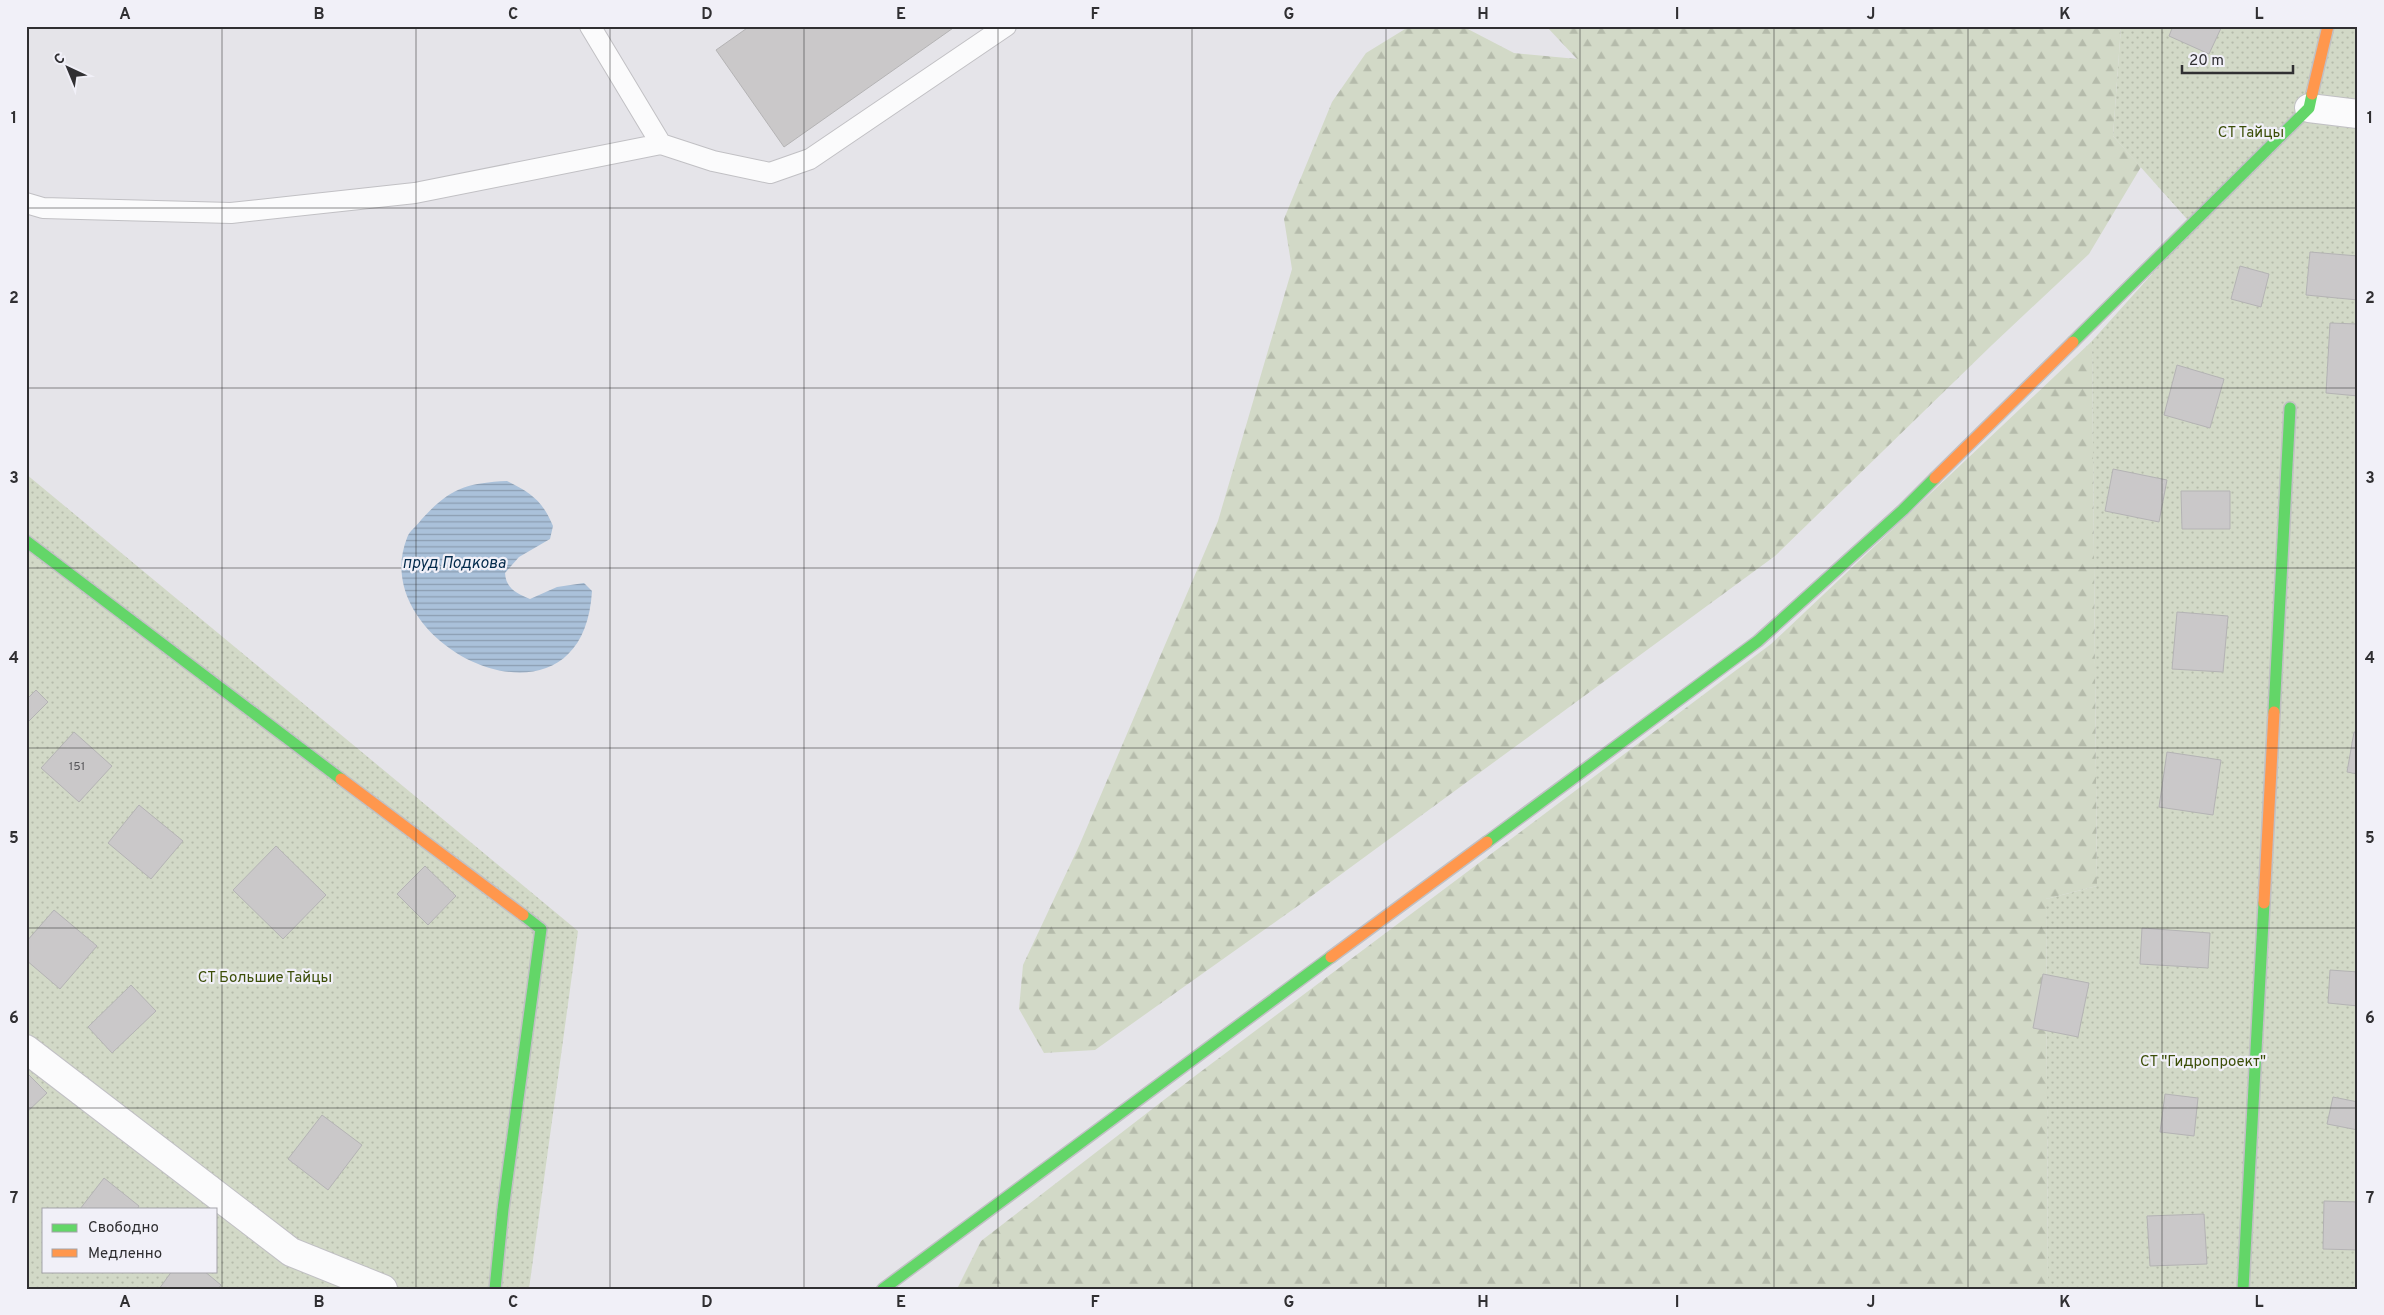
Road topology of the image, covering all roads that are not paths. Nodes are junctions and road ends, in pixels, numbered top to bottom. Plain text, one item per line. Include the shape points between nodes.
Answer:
1 (590, 26) edge
2 (1006, 26) edge
3 (2328, 26) edge
4 (2309, 108) junction
5 (2358, 114) edge
6 (661, 144) junction
7 (26, 203) edge
8 (2290, 408) dead end
9 (26, 541) edge
10 (26, 1049) edge
11 (383, 1289) edge
12 (495, 1289) edge
13 (883, 1289) edge
14 (2242, 1289) edge

1 - 6 lane
2 - 6 lane via 810,159 770,173 713,161
3 - 4 street
4 - 5 street
4 - 13 street via 1903,510 1758,641
6 - 7 lane via 415,194 231,213 43,208
8 - 14 street
9 - 12 street via 541,929
10 - 11 street via 291,1252

